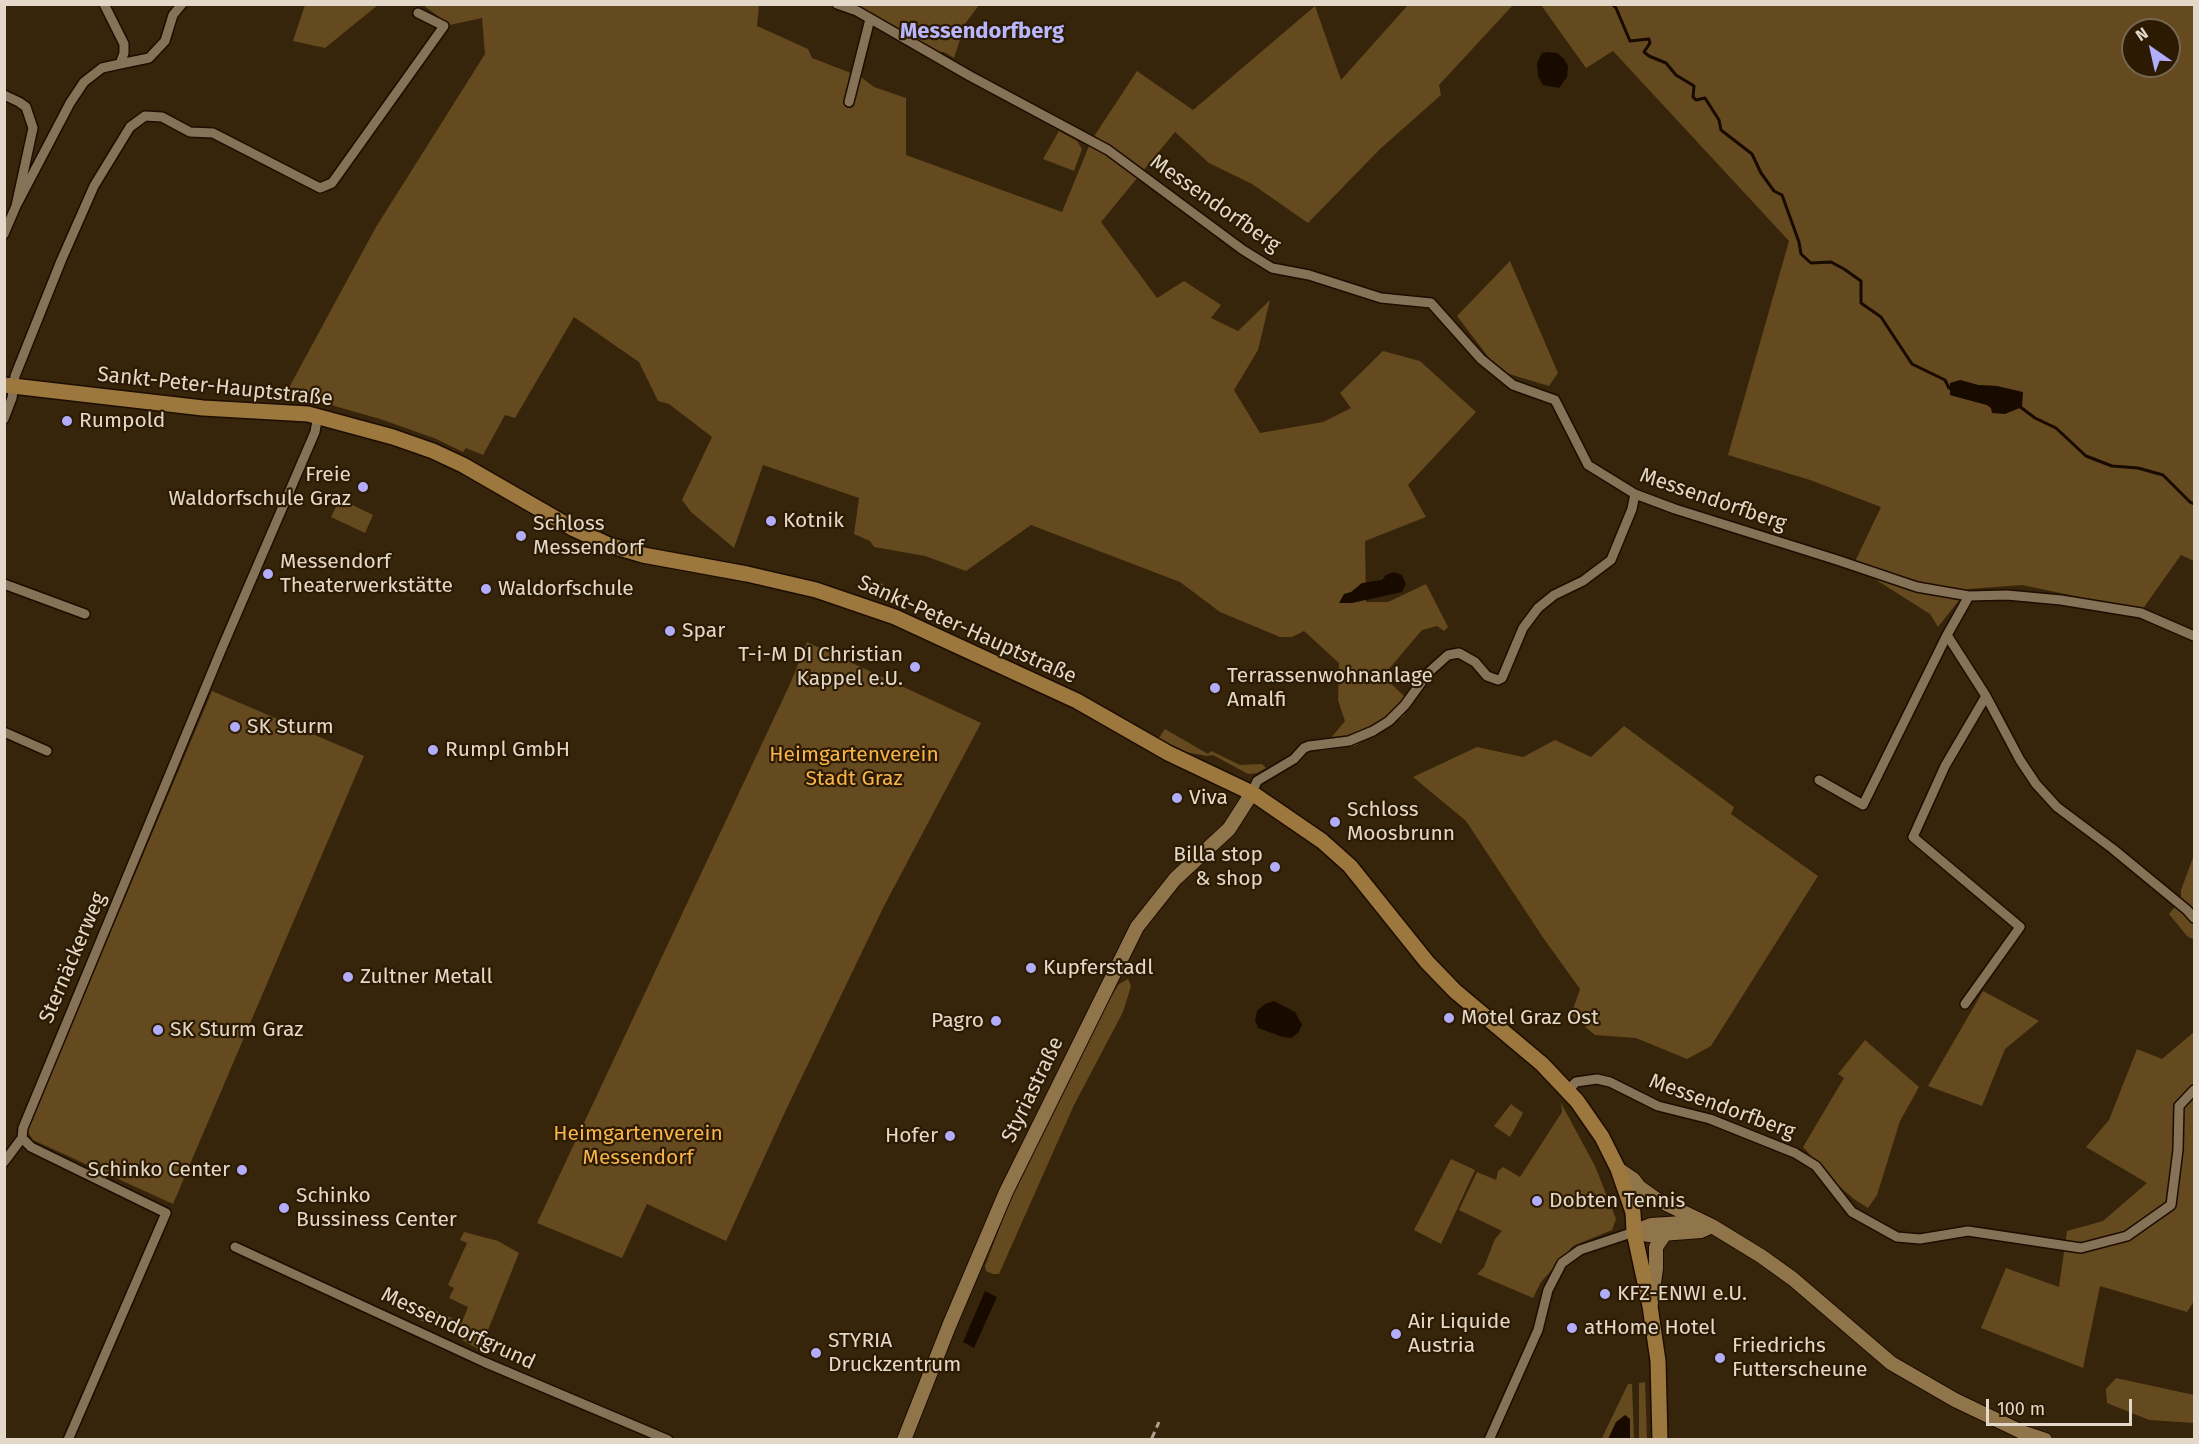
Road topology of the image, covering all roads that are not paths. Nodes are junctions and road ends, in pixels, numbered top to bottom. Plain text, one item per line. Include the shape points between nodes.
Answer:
1 (104, 4) edge
2 (182, 4) edge
3 (837, 4) edge
4 (418, 13) dead end
5 (870, 19) junction
6 (120, 64) junction
7 (4, 95) edge
8 (849, 102) dead end
9 (16, 206) junction
10 (4, 234) edge
11 (9, 385) edge
12 (318, 415) junction
13 (4, 419) edge
14 (1635, 494) junction
15 (4, 584) edge
16 (1969, 596) junction
17 (85, 614) dead end
18 (1947, 635) junction
19 (2194, 636) edge
20 (1986, 696) junction
21 (4, 732) edge
22 (47, 751) dead end
23 (1819, 780) dead end
24 (1252, 793) junction
25 (2194, 918) edge
26 (1965, 1004) dead end
27 (1568, 1090) junction
28 (2194, 1090) edge
29 (22, 1138) junction
30 (4, 1162) edge
31 (1618, 1169) junction
32 (1706, 1224) junction
33 (1634, 1232) junction
34 (1665, 1234) junction
35 (235, 1247) dead end
36 (1650, 1306) junction
37 (68, 1440) edge
38 (668, 1440) edge
39 (904, 1440) edge
40 (1489, 1440) edge
41 (1660, 1440) edge
42 (2045, 1440) edge

1 - 6 street via 124,44
2 - 6 street via 173,15 165,41 149,58
3 - 5 street, Messendorfberg
4 - 11 street via 444,26 332,183 320,188 213,133 190,132 153,116 145,116 130,127 94,186
5 - 8 street
5 - 14 street, Messendorfberg via 1108,150 1272,268 1309,275 1381,298 1431,303 1481,359 1513,385 1556,400 1588,465
6 - 9 street via 102,68 84,82
7 - 9 street via 26,107 33,128
9 - 10 street
11 - 12 main road, Sankt-Peter-Hauptstraße via 203,408
11 - 13 street via 12,398
12 - 24 main road, Sankt-Peter-Hauptstraße via 433,451 609,545 816,590 895,617 1077,701 1168,753
12 - 29 street, Sternäckerweg via 315,432 25,1121
14 - 16 street, Messendorfberg via 1917,587
14 - 24 street via 1611,560 1538,608 1523,628 1502,678 1487,676 1475,662 1459,653 1448,655 1389,721 1349,741 1304,748 1294,759 1257,781
15 - 17 street
16 - 18 street
16 - 19 street, Messendorfberg via 2040,598 2141,613
18 - 20 street
18 - 23 street via 1863,805
20 - 25 street via 2020,760 2057,807
20 - 26 street via 1945,766 1913,837 2020,927
21 - 22 street
24 - 27 main road, Sankt-Peter-Hauptstraße via 1322,841 1350,866 1455,991
24 - 39 street, Styriastraße via 1229,829 1175,879 1137,927 1006,1192
27 - 28 street, Messendorfberg via 1576,1082 1597,1079 1658,1106 1710,1119 1795,1153 1816,1166 1852,1212 1897,1237 1920,1239 1968,1231 2081,1248 2127,1236 2171,1204 2179,1106
27 - 31 main road, Sankt-Peter-Hauptstraße via 1589,1116
29 - 30 street
29 - 37 street via 35,1149 166,1213
31 - 32 street, Sankt-Peter-Hauptstraße via 1656,1199
31 - 33 main road via 1633,1212
32 - 33 street via 1651,1225
32 - 34 street via 1701,1231
32 - 42 street, Sankt-Peter-Hauptstraße via 1793,1279 1891,1363 1955,1400
33 - 34 street
33 - 36 main road
33 - 40 street via 1580,1250 1562,1263 1548,1290 1538,1330
34 - 36 street via 1656,1247
35 - 38 street, Messendorfgrund via 484,1362
36 - 41 main road via 1658,1362

